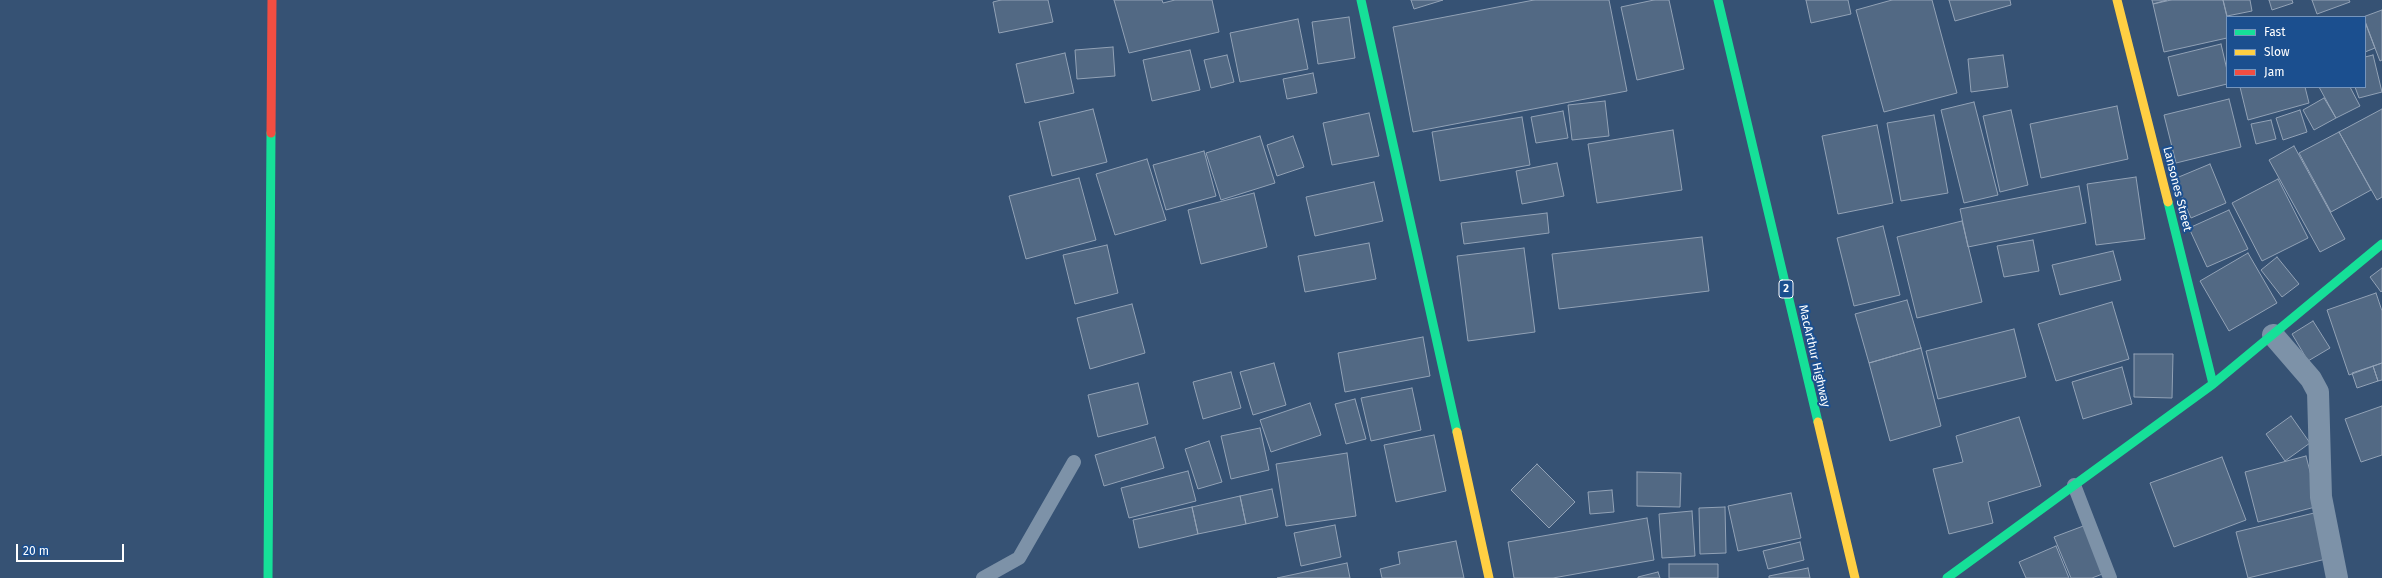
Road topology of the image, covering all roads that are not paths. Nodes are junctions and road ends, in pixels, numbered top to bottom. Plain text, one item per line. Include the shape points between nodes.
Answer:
1 (272, 0) edge
2 (1361, 0) edge
3 (1718, 0) edge
4 (2117, 0) edge
5 (2382, 244) edge
6 (2273, 334) junction
7 (2213, 384) junction
8 (1074, 462) dead end
9 (2074, 485) junction
10 (268, 578) edge
11 (983, 578) edge
12 (1490, 578) edge
13 (1855, 578) edge
14 (1947, 578) edge
15 (2110, 578) edge
16 (2337, 578) edge

1 - 10 main road
2 - 12 main road
3 - 13 main road, MacArthur Highway / 2
4 - 7 main road, Lansones Street
5 - 6 main road
6 - 7 main road
6 - 16 street via 2311,379 2318,392 2321,497
7 - 9 main road
8 - 11 lane via 1019,558
9 - 14 main road
9 - 15 lane

